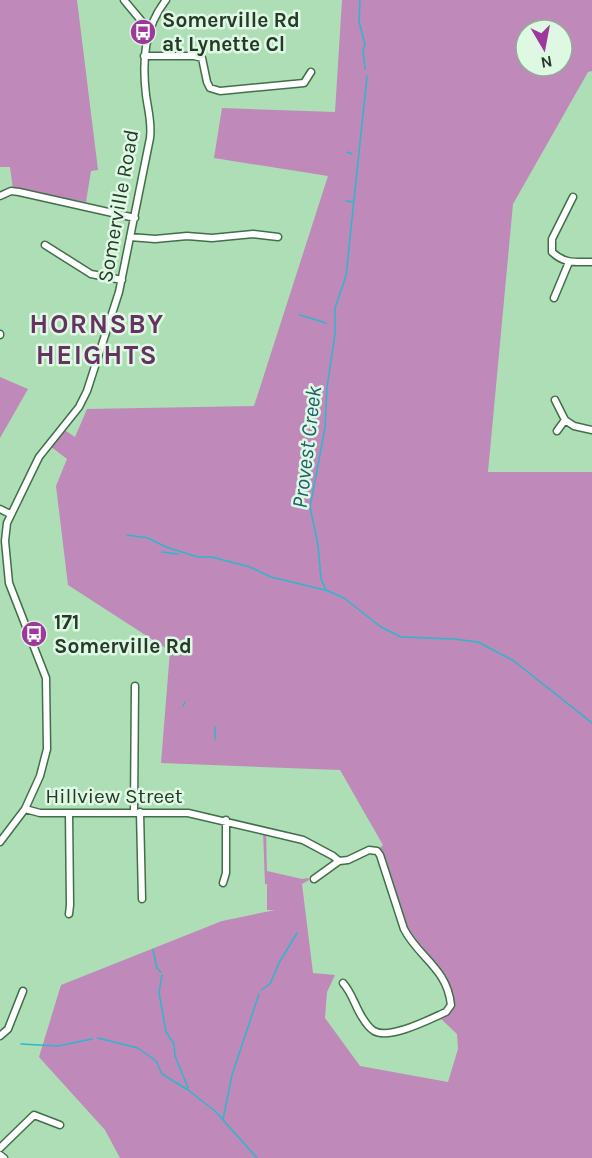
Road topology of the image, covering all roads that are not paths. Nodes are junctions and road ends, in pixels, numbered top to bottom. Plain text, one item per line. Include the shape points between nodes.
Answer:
1 (124, 0) edge
2 (166, 0) edge
3 (151, 26) junction
4 (144, 56) junction
5 (311, 72) dead end
6 (304, 83) junction
7 (306, 92) dead end
8 (0, 196) edge
9 (573, 196) dead end
10 (135, 218) junction
11 (130, 237) junction
12 (279, 237) dead end
13 (45, 245) dead end
14 (569, 262) junction
15 (592, 262) edge
16 (122, 280) junction
17 (554, 298) dead end
18 (555, 400) dead end
19 (565, 420) junction
20 (592, 430) edge
21 (557, 431) dead end
22 (0, 509) edge
23 (10, 514) junction
24 (135, 686) dead end
25 (25, 809) junction
26 (137, 812) junction
27 (69, 813) junction
28 (226, 820) junction
29 (0, 842) edge
30 (339, 861) junction
31 (314, 879) dead end
32 (223, 883) dead end
33 (142, 899) dead end
34 (69, 914) dead end
35 (343, 983) dead end
36 (23, 991) dead end
37 (0, 1036) edge
38 (60, 1125) dead end
39 (0, 1148) edge
40 (0, 1155) edge
41 (4, 1158) edge

1 - 3 street via 144,24
2 - 3 street, Somerville Road
3 - 4 street, Somerville Road
4 - 6 street via 202,58 210,88 219,91
4 - 10 street, Somerville Road via 151,133
5 - 6 street
6 - 7 street
8 - 10 street via 19,192
9 - 14 street via 551,248 557,257
10 - 11 street, Somerville Road
11 - 12 street
11 - 16 street, Somerville Road
13 - 16 street via 91,274
14 - 15 street
14 - 17 street
16 - 23 street, Somerville Road via 84,399 39,457
18 - 19 street
19 - 20 street
19 - 21 street
22 - 23 street
23 - 25 street, Somerville Road via 5,537 9,584 44,669 47,687 46,758
24 - 26 street
25 - 27 street, Hillview Street
25 - 29 street, Somerville Road
26 - 27 street, Hillview Street
26 - 28 street, Hillview Street via 177,811
26 - 33 street
27 - 34 street
28 - 30 street, Hillview Street via 303,840
28 - 32 street
30 - 31 street
30 - 35 street via 369,850 377,851 404,929 439,971 448,988 450,1009 393,1033 375,1032
36 - 37 street via 8,1029
38 - 39 street via 34,1115
40 - 41 street

